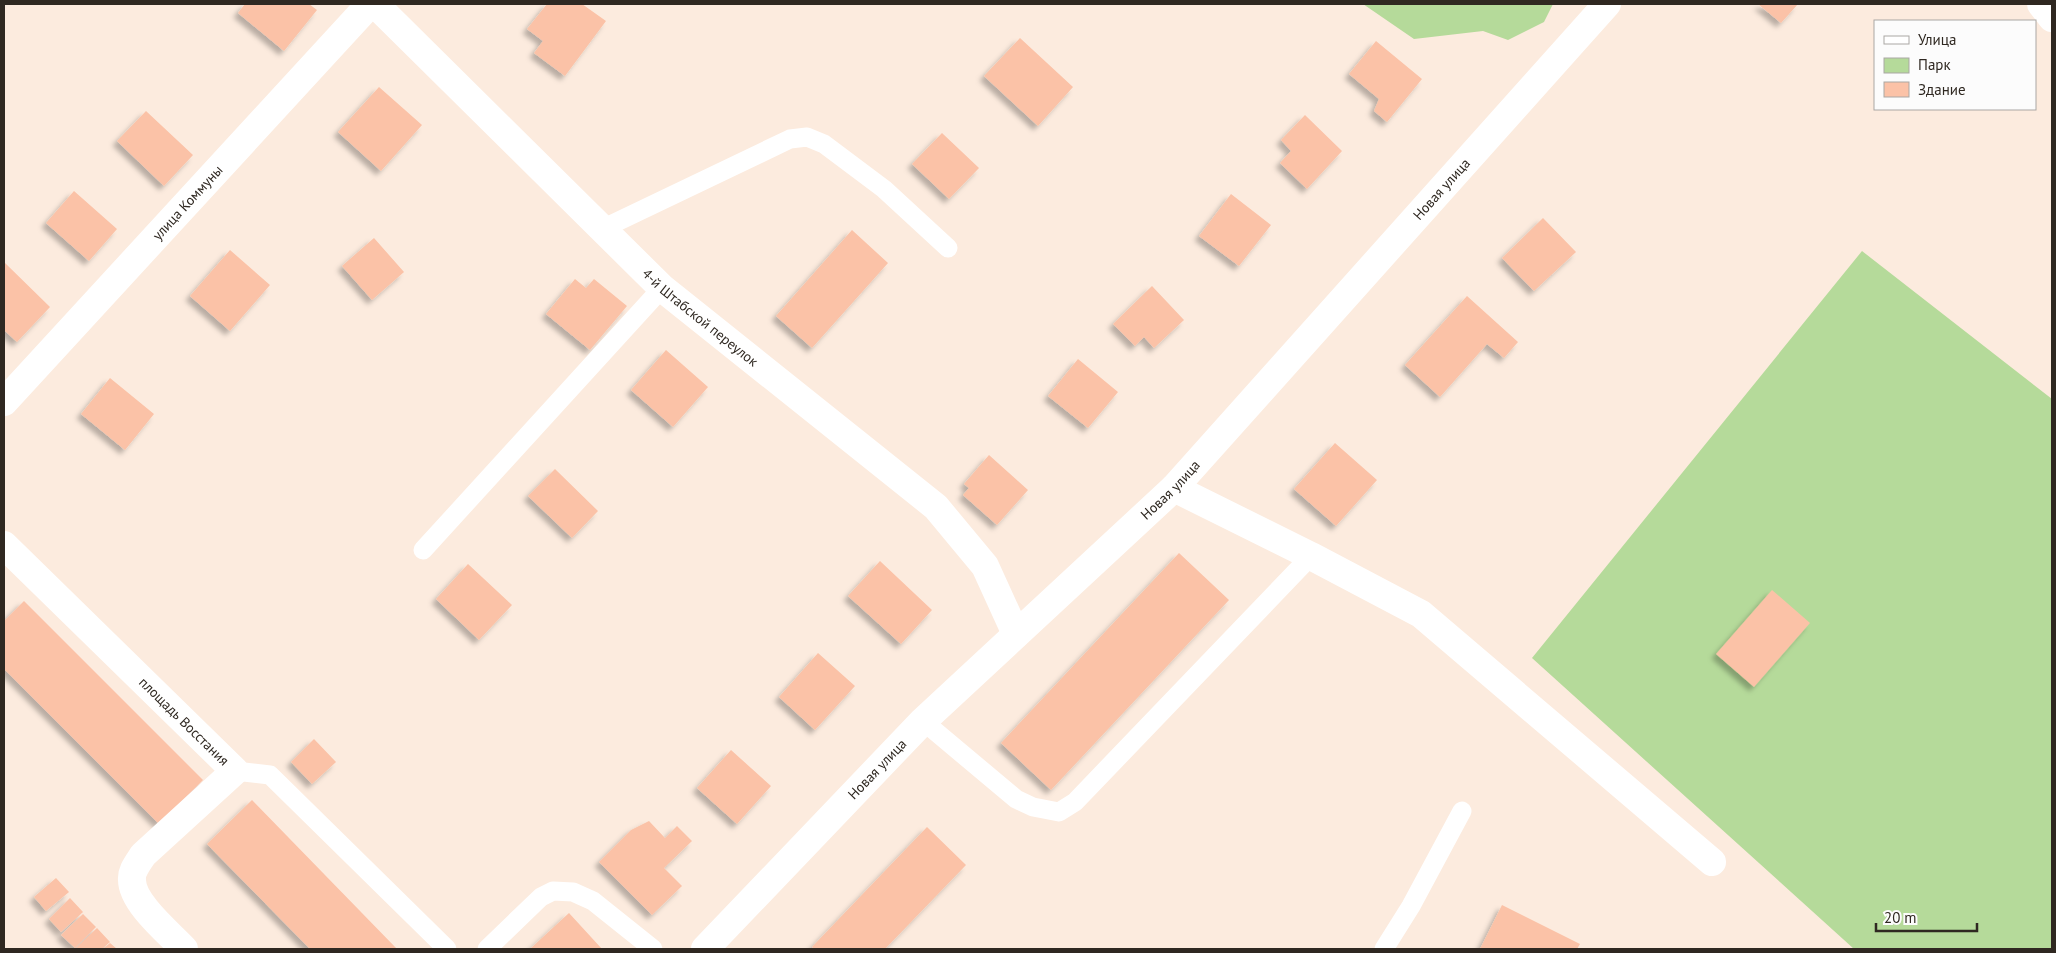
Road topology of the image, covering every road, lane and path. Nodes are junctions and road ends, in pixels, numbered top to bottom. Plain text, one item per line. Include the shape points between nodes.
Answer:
1 (370, 4) edge
2 (375, 4) edge
3 (1607, 4) edge
4 (2041, 4) edge
5 (2052, 18) edge
6 (602, 229) junction
7 (948, 248) dead end
8 (662, 288) junction
9 (4, 402) edge
10 (1174, 488) junction
11 (4, 545) edge
12 (423, 550) dead end
13 (1311, 556) junction
14 (1016, 634) junction
15 (923, 721) junction
16 (235, 771) junction
17 (1462, 811) dead end
18 (1712, 862) dead end
19 (184, 949) edge
20 (446, 949) edge
21 (487, 949) edge
22 (653, 949) edge
23 (705, 949) edge
24 (1384, 949) edge

1 - 9 street, улица Коммуны
2 - 6 street, 4-й Штабской переулок
3 - 10 street, Новая улица
4 - 5 street
6 - 7 lane via 790,139 807,137 824,144 884,189
6 - 8 street, 4-й Штабской переулок
8 - 12 lane
8 - 14 street, 4-й Штабской переулок via 936,506 984,566
10 - 13 street
10 - 14 street, Новая улица
11 - 16 street, площадь Восстания
13 - 15 lane via 1075,802 1059,812 1033,807 1016,799
13 - 18 street via 1421,614
14 - 15 street, Новая улица
15 - 23 street, Новая улица
16 - 19 street, площадь Восстания via 134,867 135,893 144,908
16 - 20 lane via 270,775
17 - 24 lane
21 - 22 lane via 541,897 554,891 573,892 593,901

